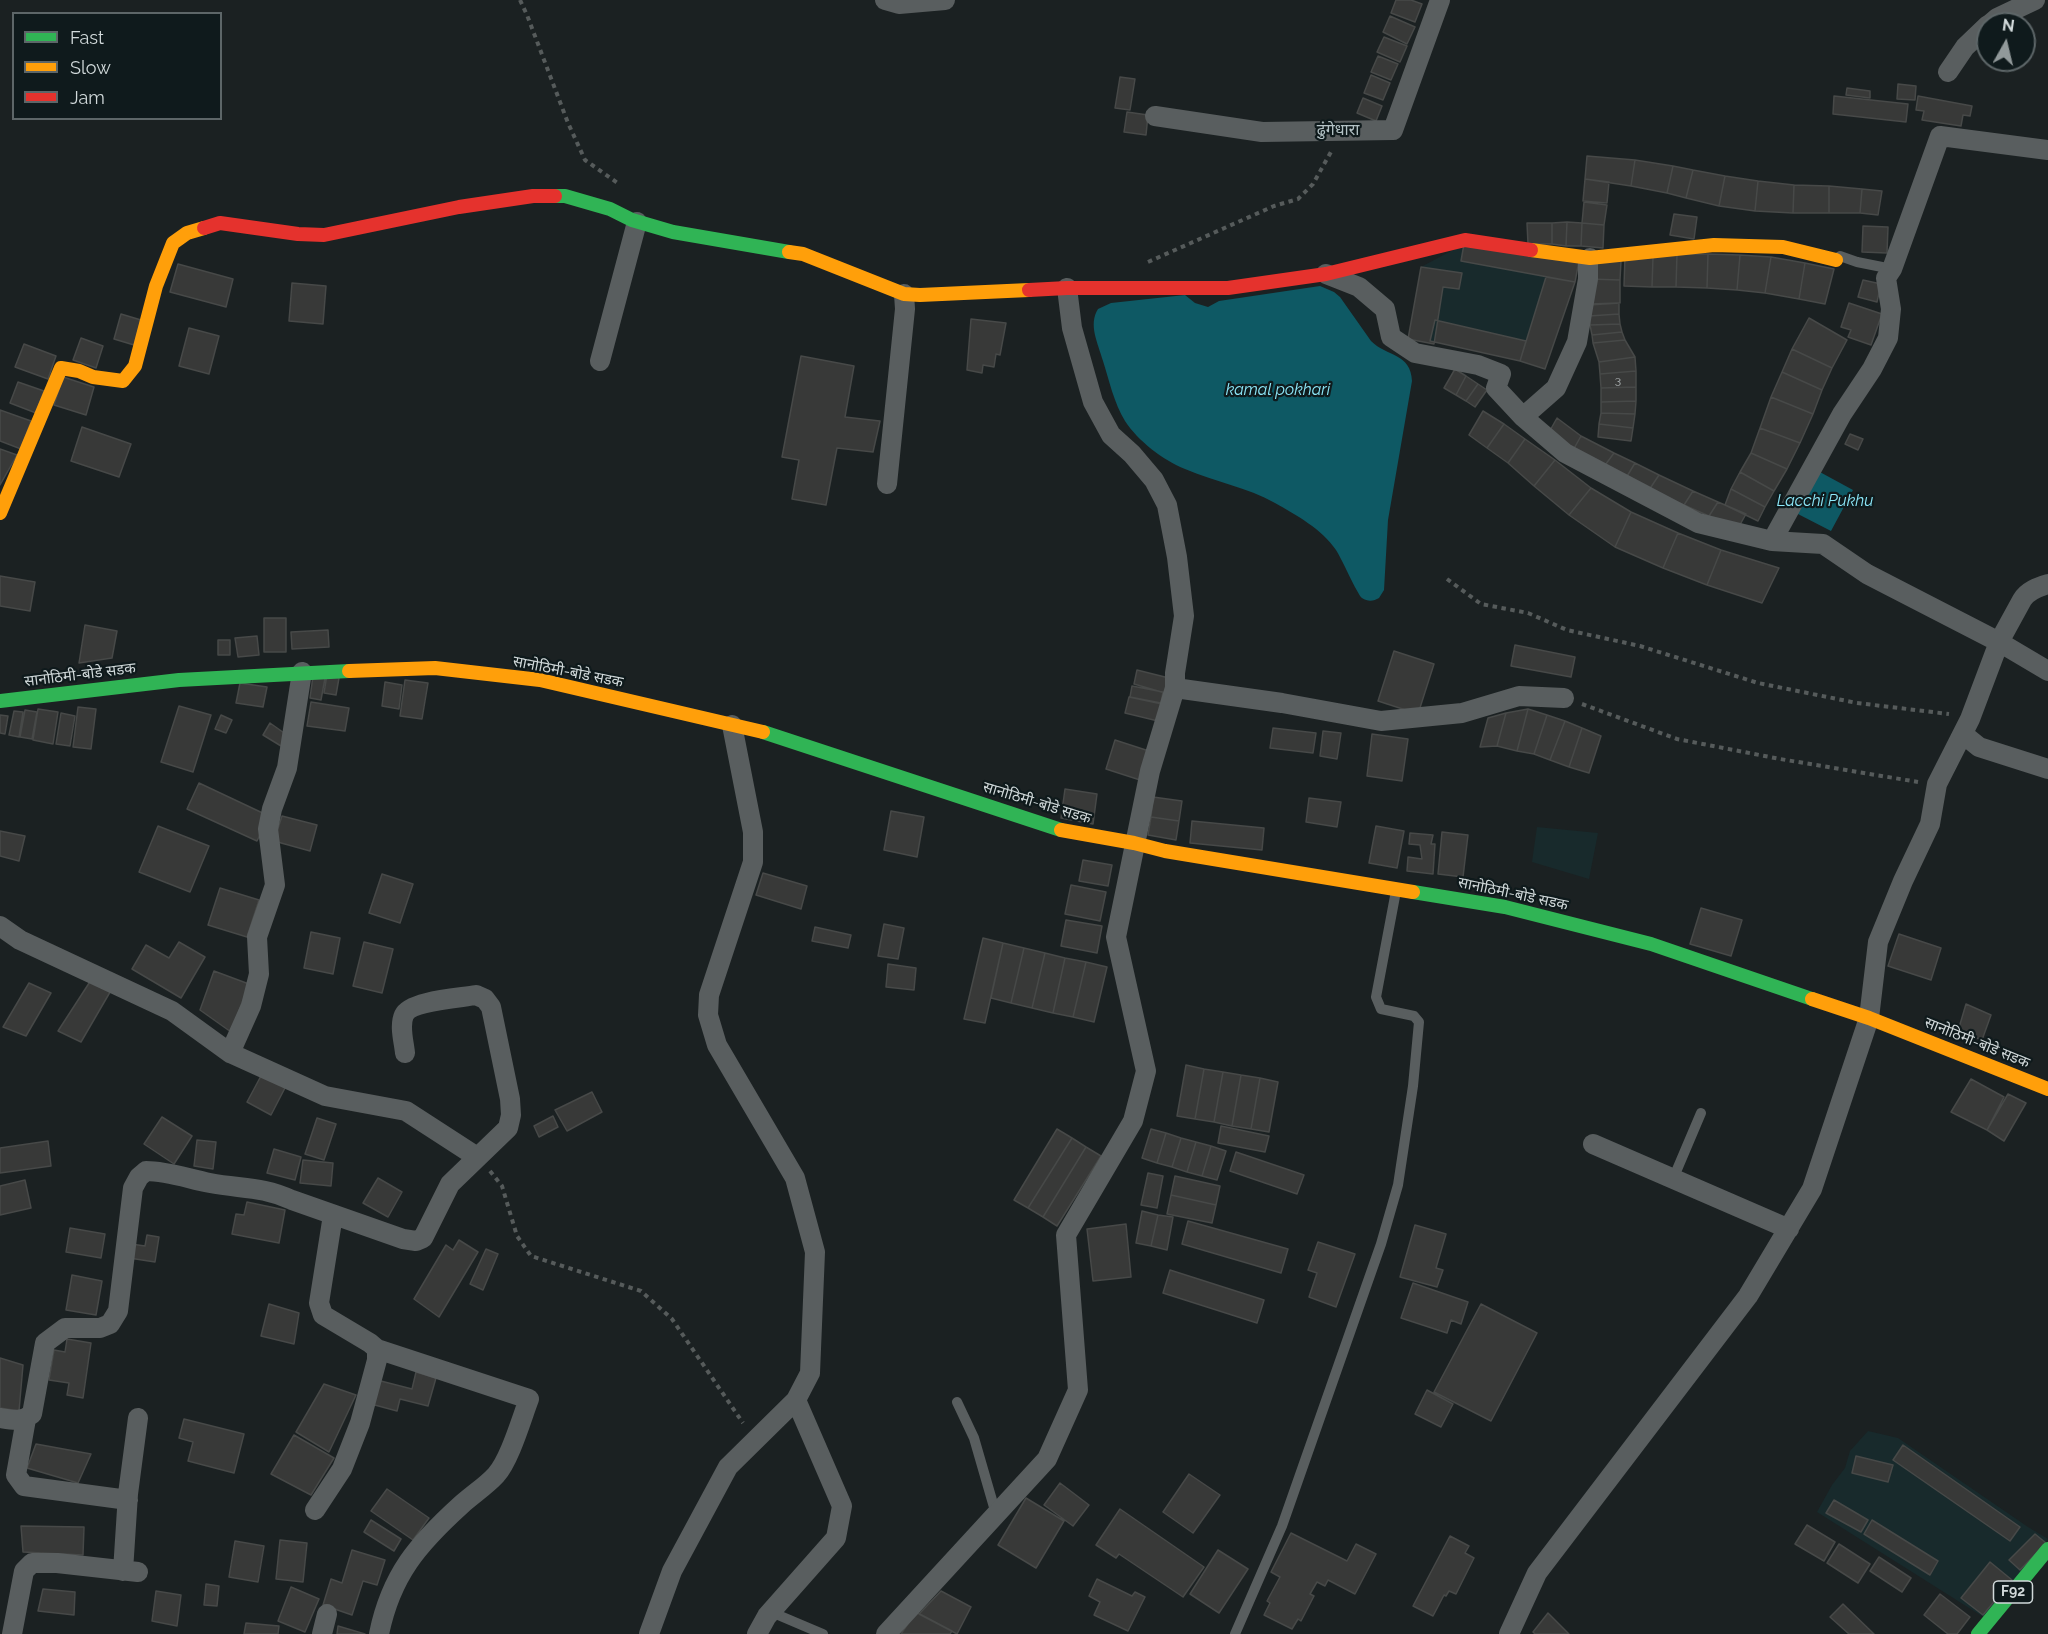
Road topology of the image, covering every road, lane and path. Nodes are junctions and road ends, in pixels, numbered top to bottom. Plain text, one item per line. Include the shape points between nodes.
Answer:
1 (520, 0) edge
2 (885, 0) edge
3 (945, 0) edge
4 (1440, 0) edge
5 (2036, 0) edge
6 (2010, 12) edge
7 (1976, 37) edge
8 (1948, 72) dead end
9 (1155, 116) dead end
10 (1338, 130) junction
11 (2048, 150) edge
12 (625, 189) dead end
13 (637, 222) junction
14 (1590, 258) junction
15 (1836, 260) joint
16 (1142, 264) dead end
17 (1892, 269) junction
18 (1326, 274) junction
19 (1067, 288) junction
20 (904, 294) junction
21 (600, 361) dead end
22 (1523, 417) junction
23 (887, 484) dead end
24 (0, 513) edge
25 (1772, 541) junction
26 (1447, 579) dead end
27 (2048, 584) edge
28 (1999, 642) junction
29 (2048, 671) edge
30 (302, 672) junction
31 (1175, 688) junction
32 (1564, 698) joint
33 (0, 701) edge
34 (732, 725) junction
35 (1966, 726) junction
36 (2048, 769) edge
37 (1937, 784) junction
38 (1134, 843) junction
39 (1397, 888) junction
40 (0, 926) edge
41 (1869, 1018) junction
42 (230, 1053) junction
43 (405, 1053) dead end
44 (2048, 1089) edge
45 (1701, 1113) dead end
46 (1593, 1144) dead end
47 (477, 1157) junction
48 (1673, 1179) junction
49 (333, 1215) junction
50 (1789, 1229) junction
51 (377, 1349) junction
52 (796, 1400) junction
53 (957, 1402) dead end
54 (0, 1418) edge
55 (138, 1418) dead end
56 (26, 1419) junction
57 (755, 1440) junction
58 (128, 1500) junction
59 (315, 1510) dead end
60 (996, 1514) junction
61 (2048, 1549) edge
62 (771, 1612) junction
63 (327, 1614) dead end
64 (12, 1634) edge
65 (322, 1634) edge
66 (379, 1634) edge
67 (649, 1634) edge
68 (757, 1634) edge
69 (823, 1634) edge
70 (886, 1634) edge
71 (1235, 1634) edge
72 (1509, 1634) edge
73 (1978, 1634) edge

1 - 12 path via 585,160
2 - 3 street via 899,4
4 - 10 street via 1393,130
5 - 6 street
7 - 8 street
9 - 10 street via 1262,132
10 - 16 path via 1331,153 1313,184 1298,199
11 - 17 street via 1940,136
13 - 20 main road via 803,254
13 - 21 street
13 - 24 main road via 586,201 565,196 533,196 324,235 220,223 187,233 172,243 135,366 123,381 62,368
14 - 15 main road via 1714,245 1783,247
14 - 18 main road via 1465,240
14 - 22 street via 1577,342 1556,388
15 - 17 lane via 1840,256
17 - 25 street via 1886,278 1891,309 1888,338
18 - 19 main road via 1228,288
18 - 22 street via 1359,287 1384,309 1391,337 1415,353 1478,365 1501,374 1496,388
19 - 20 main road
19 - 31 street via 1072,328 1093,402 1111,435 1154,480 1167,505 1184,616
20 - 23 street
22 - 25 street via 1565,453 1698,523
25 - 28 street via 1823,544 1867,574
26 - 35 path via 1481,604 1528,613 1567,630 1640,646 1758,683 1857,703 1941,713
27 - 28 street via 2025,595
28 - 29 street
28 - 35 street
30 - 33 main road, सानोठिमी-बोडे सडक via 179,680
30 - 34 main road, सानोठिमी-बोडे सडक via 435,668 540,680
30 - 42 street via 287,768 268,829 275,885 257,937 259,974 251,1006
31 - 32 street via 1381,722 1462,713 1520,696
31 - 38 street
32 - 37 path via 1677,739
34 - 38 main road, सानोठिमी-बोडे सडक via 773,734 1065,831
34 - 52 street via 753,832 753,862 709,994 708,1015 717,1045 795,1178 815,1252 810,1373
35 - 36 street via 1979,747
35 - 37 street
37 - 41 street via 1930,824 1878,942
38 - 39 main road, सानोठिमी-बोडे सडक
38 - 60 street via 1116,937 1146,1071 1133,1121 1066,1235 1078,1390 1047,1459
39 - 41 main road, सानोठिमी-बोडे सडक via 1505,907 1651,944
39 - 71 lane via 1376,997 1381,1009 1414,1016 1419,1022 1398,1185 1282,1526
40 - 42 street via 20,940 172,1011
41 - 44 main road, सानोठिमी-बोडे सडक
41 - 50 street via 1812,1189
42 - 47 street via 325,1096 406,1111
43 - 47 street via 402,1028 404,1015 411,1006 476,995 491,1007 511,1115 508,1128
45 - 48 lane
46 - 48 street
47 - 49 street via 450,1184 428,1231 416,1241
47 - 57 path via 502,1186 517,1236 531,1256 641,1291 672,1319
48 - 50 street
49 - 51 street via 319,1303 322,1315
49 - 56 street via 274,1192 146,1171 133,1188 118,1311 110,1324 100,1328 65,1328 45,1343 36,1402
50 - 72 street via 1748,1296 1537,1574
51 - 59 street via 360,1423 342,1469
51 - 66 street via 529,1399 496,1475 418,1547 400,1575 390,1594
52 - 57 street
52 - 62 street via 842,1506 836,1538
53 - 60 lane via 974,1438
54 - 56 street
55 - 58 street
56 - 58 street via 16,1475 24,1486
57 - 67 street via 728,1467 672,1571
58 - 64 street via 130,1571 32,1563 24,1571
60 - 70 street
61 - 73 main road, F92
62 - 68 street
62 - 69 lane
63 - 65 street

